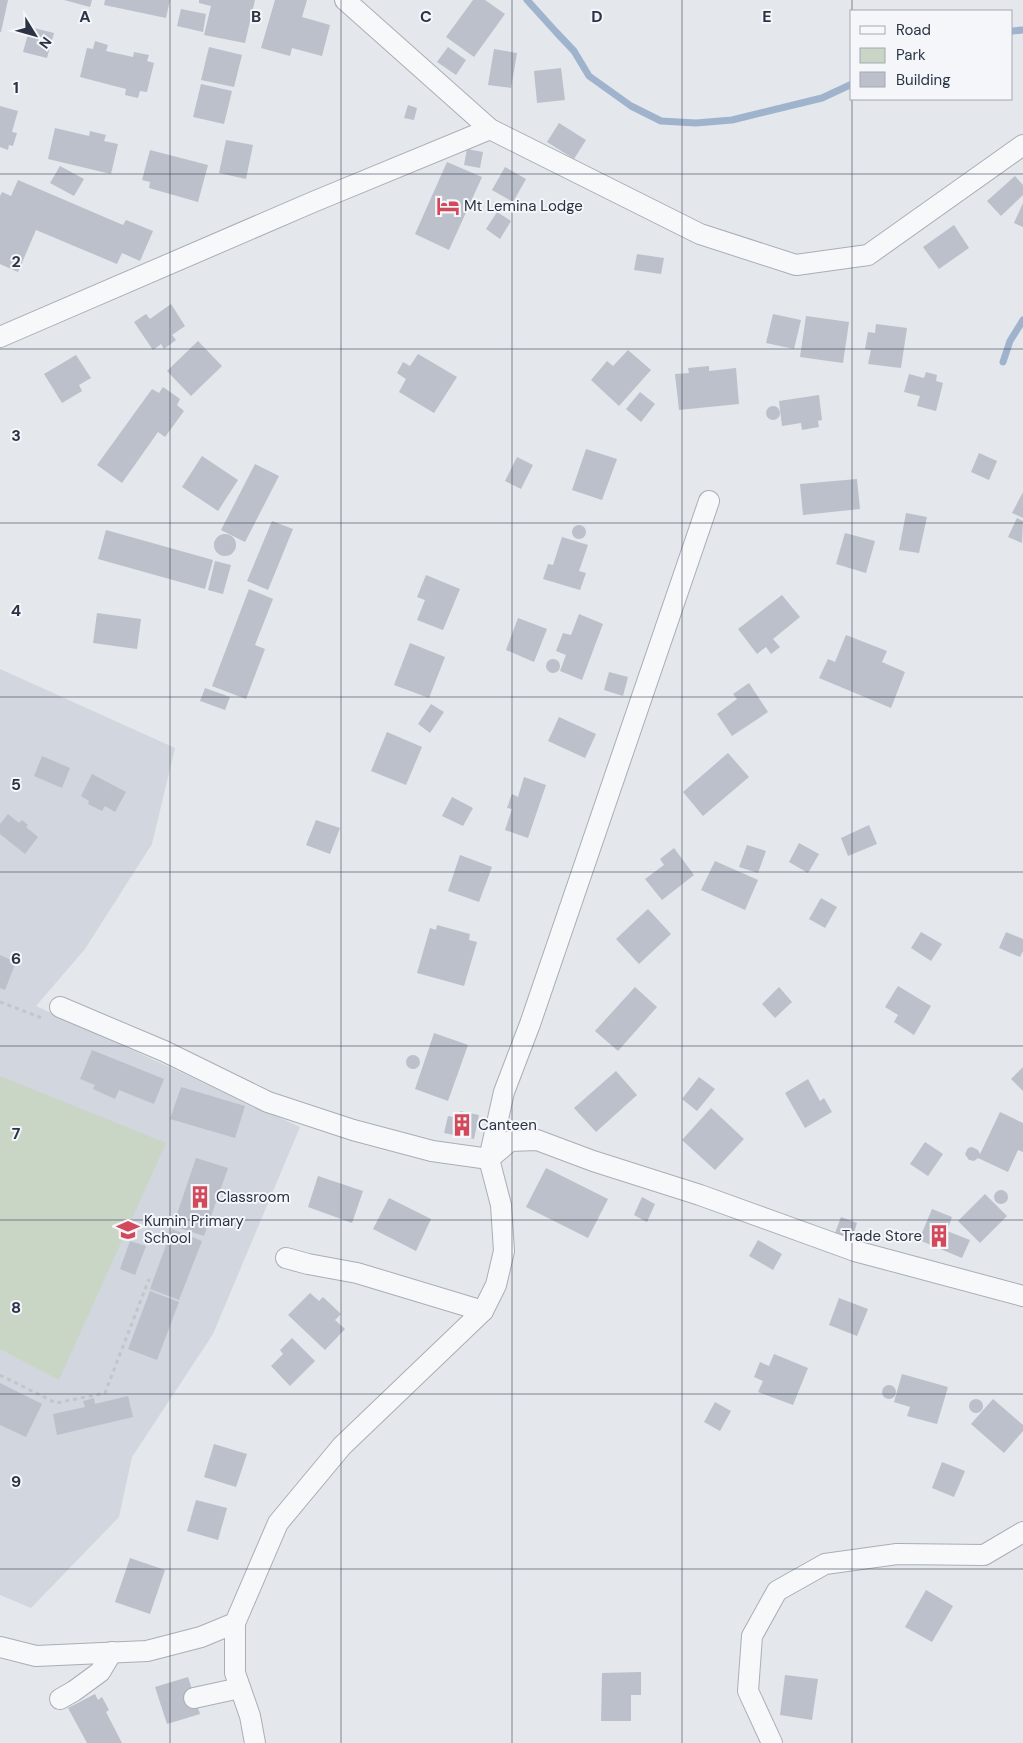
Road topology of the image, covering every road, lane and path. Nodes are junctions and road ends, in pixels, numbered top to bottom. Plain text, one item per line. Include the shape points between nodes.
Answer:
1 (345, 0) edge
2 (490, 129) junction
3 (1023, 145) edge
4 (0, 337) edge
5 (709, 501) dead end
6 (60, 1007) dead end
7 (489, 1159) junction
8 (286, 1258) dead end
9 (149, 1279) dead end
10 (1023, 1296) edge
11 (483, 1311) junction
12 (0, 1375) edge
13 (1023, 1532) edge
14 (235, 1623) junction
15 (0, 1647) edge
16 (112, 1652) junction
17 (240, 1688) junction
18 (194, 1698) dead end
19 (60, 1699) dead end
20 (256, 1743) edge
21 (772, 1743) edge

1 - 2 street
2 - 3 street via 700,234 796,265 868,255
2 - 4 street
5 - 7 street via 504,1092
6 - 7 street via 164,1050 268,1102 432,1151
7 - 10 street via 510,1141 537,1140 855,1251
7 - 11 street via 501,1205 504,1251 496,1285
8 - 11 street via 357,1273
9 - 12 path via 105,1393 56,1403
11 - 14 street via 342,1446 278,1522
13 - 21 street via 984,1555 897,1554 825,1564 777,1592 752,1636 748,1691
14 - 16 street via 200,1637 147,1651
14 - 17 street via 235,1674
15 - 16 street via 36,1656
16 - 19 street via 100,1672
17 - 18 street
17 - 20 street

